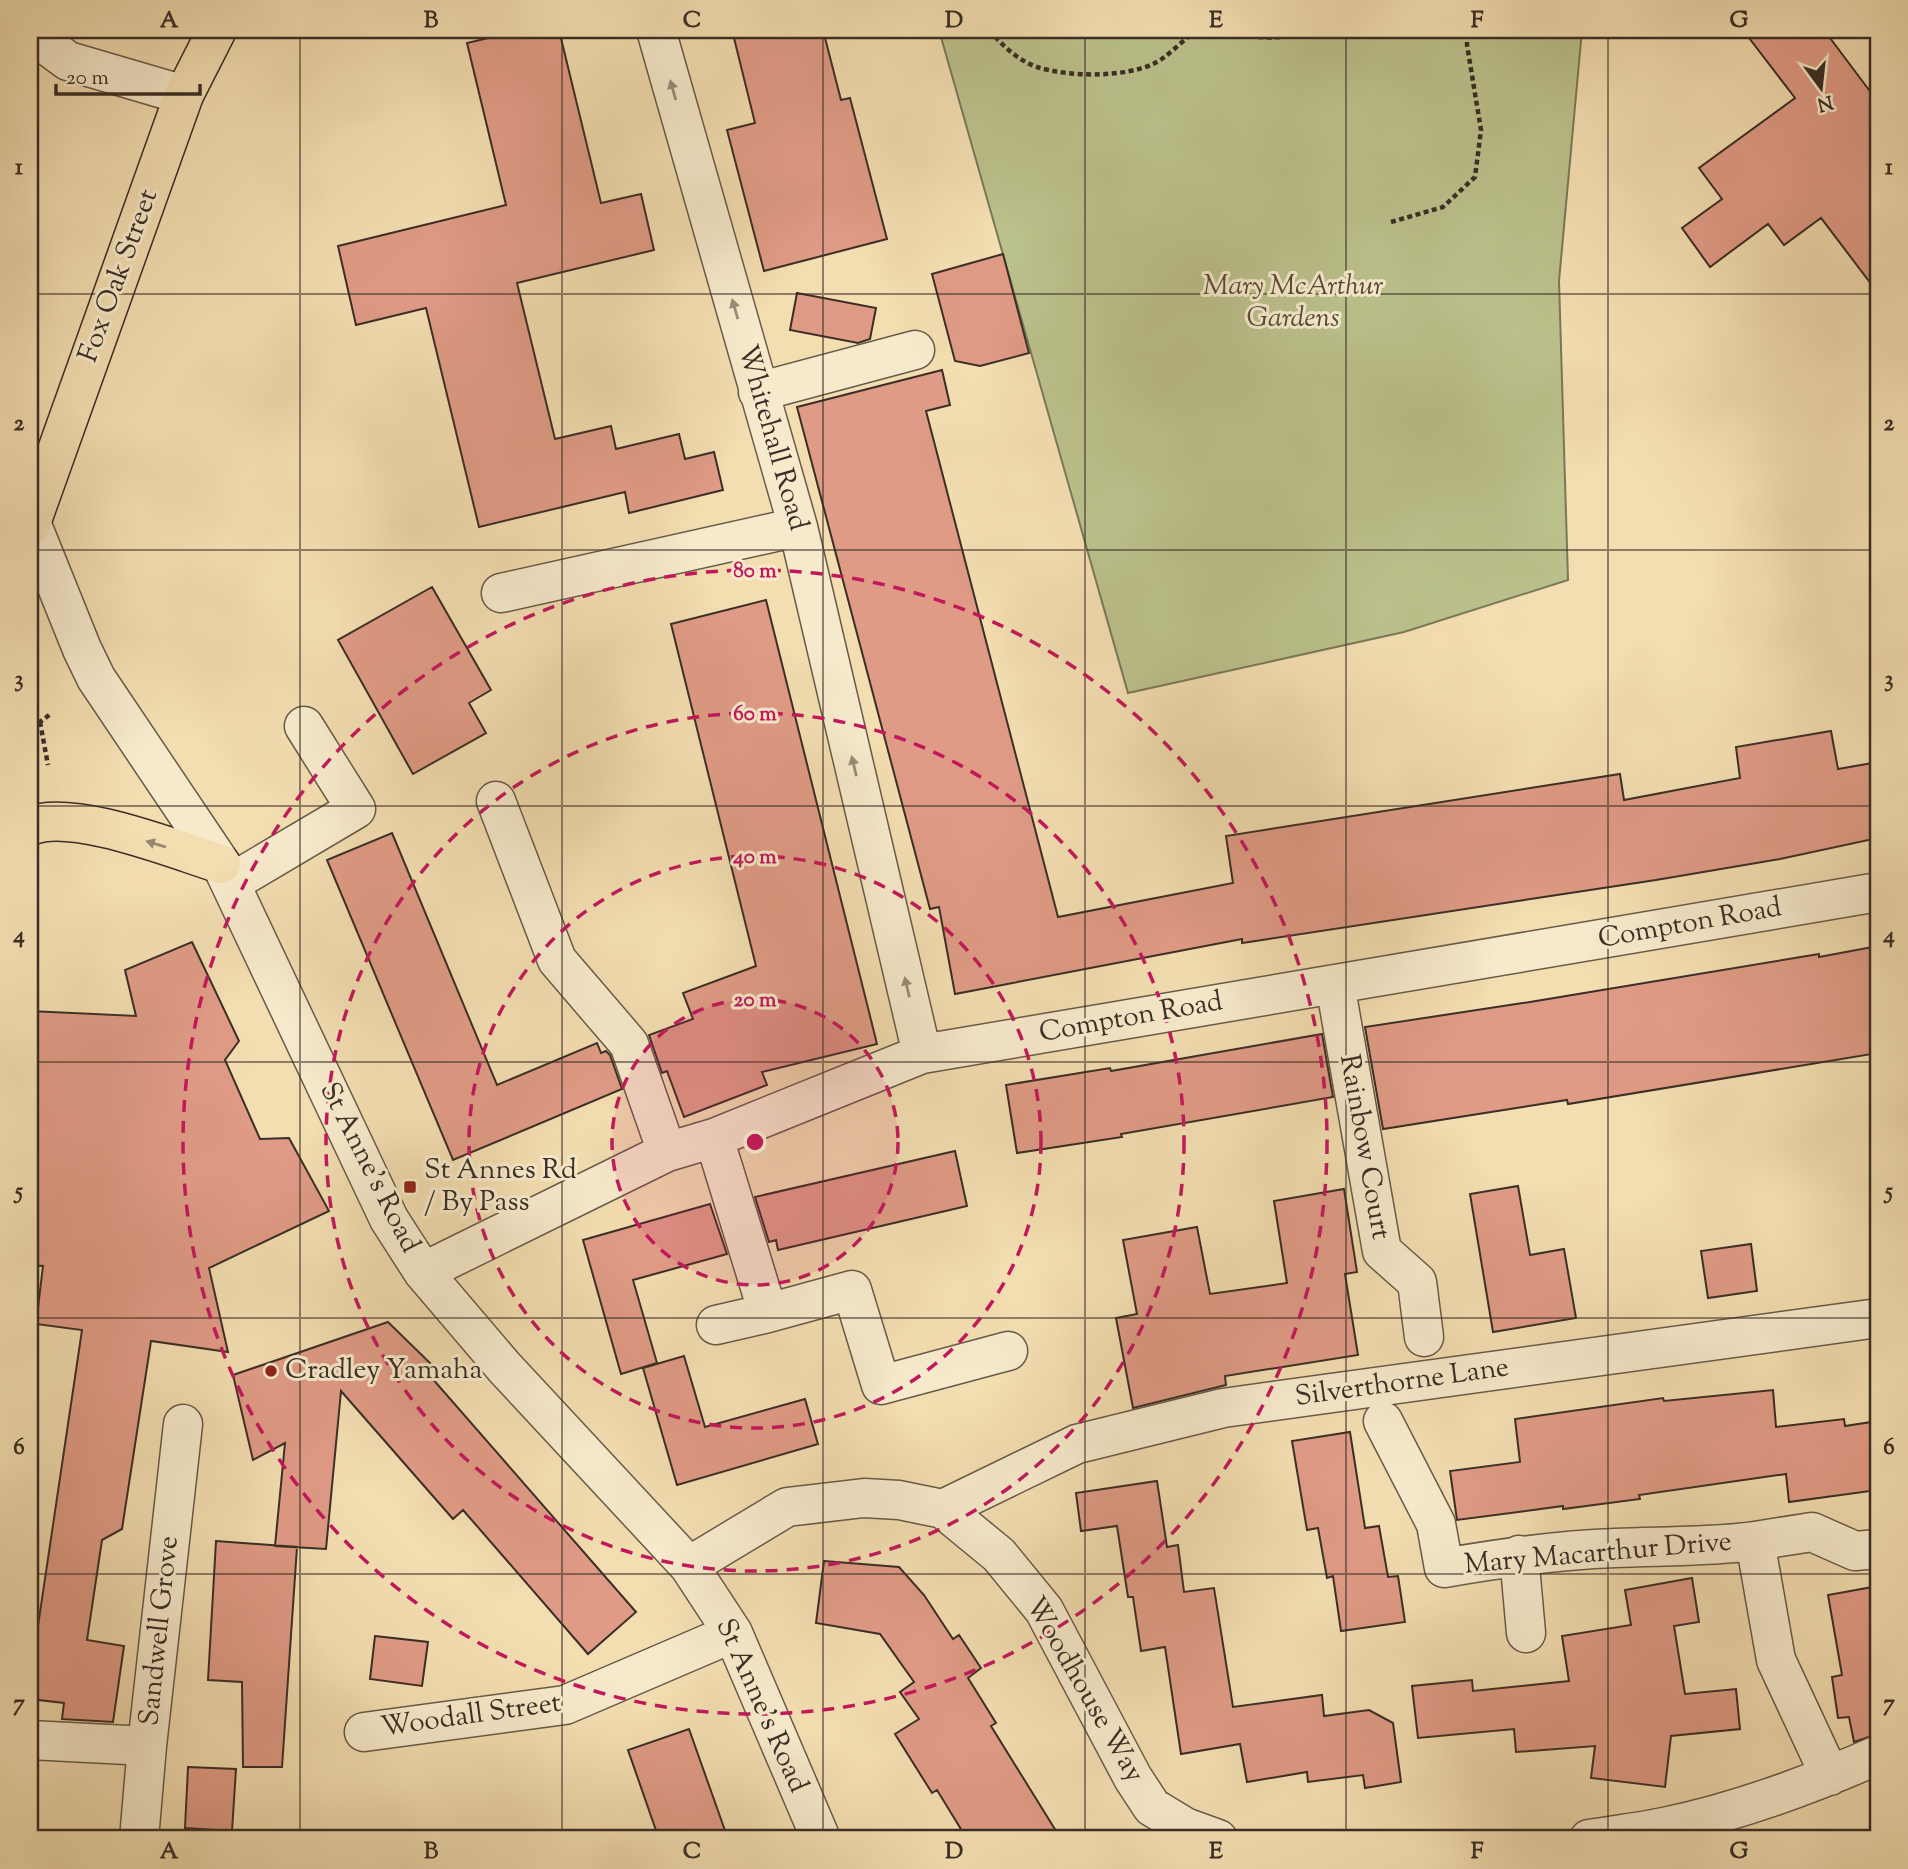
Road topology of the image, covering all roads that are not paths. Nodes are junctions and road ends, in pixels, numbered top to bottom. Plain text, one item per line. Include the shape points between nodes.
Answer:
1 (217, 30) edge
2 (656, 30) edge
3 (30, 33) edge
4 (184, 94) junction
5 (915, 350) dead end
6 (758, 393) junction
7 (30, 523) edge
8 (798, 527) junction
9 (501, 593) dead end
10 (304, 726) dead end
11 (496, 801) dead end
12 (30, 826) edge
13 (226, 873) junction
14 (1878, 892) edge
15 (1335, 984) junction
16 (922, 1054) junction
17 (713, 1138) junction
18 (667, 1152) junction
19 (423, 1272) junction
20 (768, 1313) junction
21 (1878, 1318) edge
22 (716, 1325) dead end
23 (1424, 1337) dead end
24 (1008, 1351) dead end
25 (1383, 1421) dead end
26 (184, 1424) dead end
27 (943, 1509) junction
28 (1755, 1541) junction
29 (1878, 1549) edge
30 (1519, 1555) junction
31 (689, 1566) junction
32 (733, 1633) junction
33 (1526, 1633) dead end
34 (364, 1732) dead end
35 (30, 1740) edge
36 (147, 1746) junction
37 (1878, 1755) edge
38 (1830, 1776) junction
39 (139, 1839) edge
40 (821, 1839) edge
41 (1218, 1839) edge
42 (1589, 1839) edge

1 - 4 main road, Fox Oak Street
6 -> 2 street, Whitehall Road
3 - 4 street via 68,61
4 - 7 main road, Fox Oak Street
5 - 6 street
6 - 8 street, Whitehall Road
7 - 13 street, St Anne's Road via 96,678
8 - 9 street
16 -> 8 street, Whitehall Road
10 - 13 street via 355,809
11 - 18 street via 557,960 629,1044
13 -> 12 main road via 92,824 57,821
13 - 19 street, St Anne's Road via 389,1219
14 - 15 street, Compton Road
15 - 16 street, Compton Road
15 - 23 street, Rainbow Court via 1382,1251 1417,1282
16 - 17 street, Compton Road
17 - 18 street, Compton Road
17 - 20 street
18 - 19 street, Compton Road
19 - 31 street, St Anne's Road via 504,1367
20 - 22 street
20 - 24 street via 852,1290 881,1385
21 - 27 street, Silverthorne Lane via 1223,1408 1077,1444
25 - 30 street, Mary Macarthur Drive via 1436,1524 1444,1568
26 - 36 street, Sandwell Grove
27 - 31 street, Woodhouse Way via 864,1498 787,1507
27 - 41 street, Woodhouse Way via 999,1555 1044,1610 1152,1807 1185,1827
28 - 29 street via 1812,1532 1855,1551
28 - 30 street, Mary Macarthur Drive
28 - 38 street, Mary Macarthur Drive via 1776,1660
30 - 33 street
31 - 32 street, St Anne's Road
32 - 34 street, Woodall Street via 565,1705
32 - 40 street, St Anne's Road
35 - 36 street
36 - 39 street, Sandwell Grove
37 - 38 street
38 - 42 street via 1725,1812

